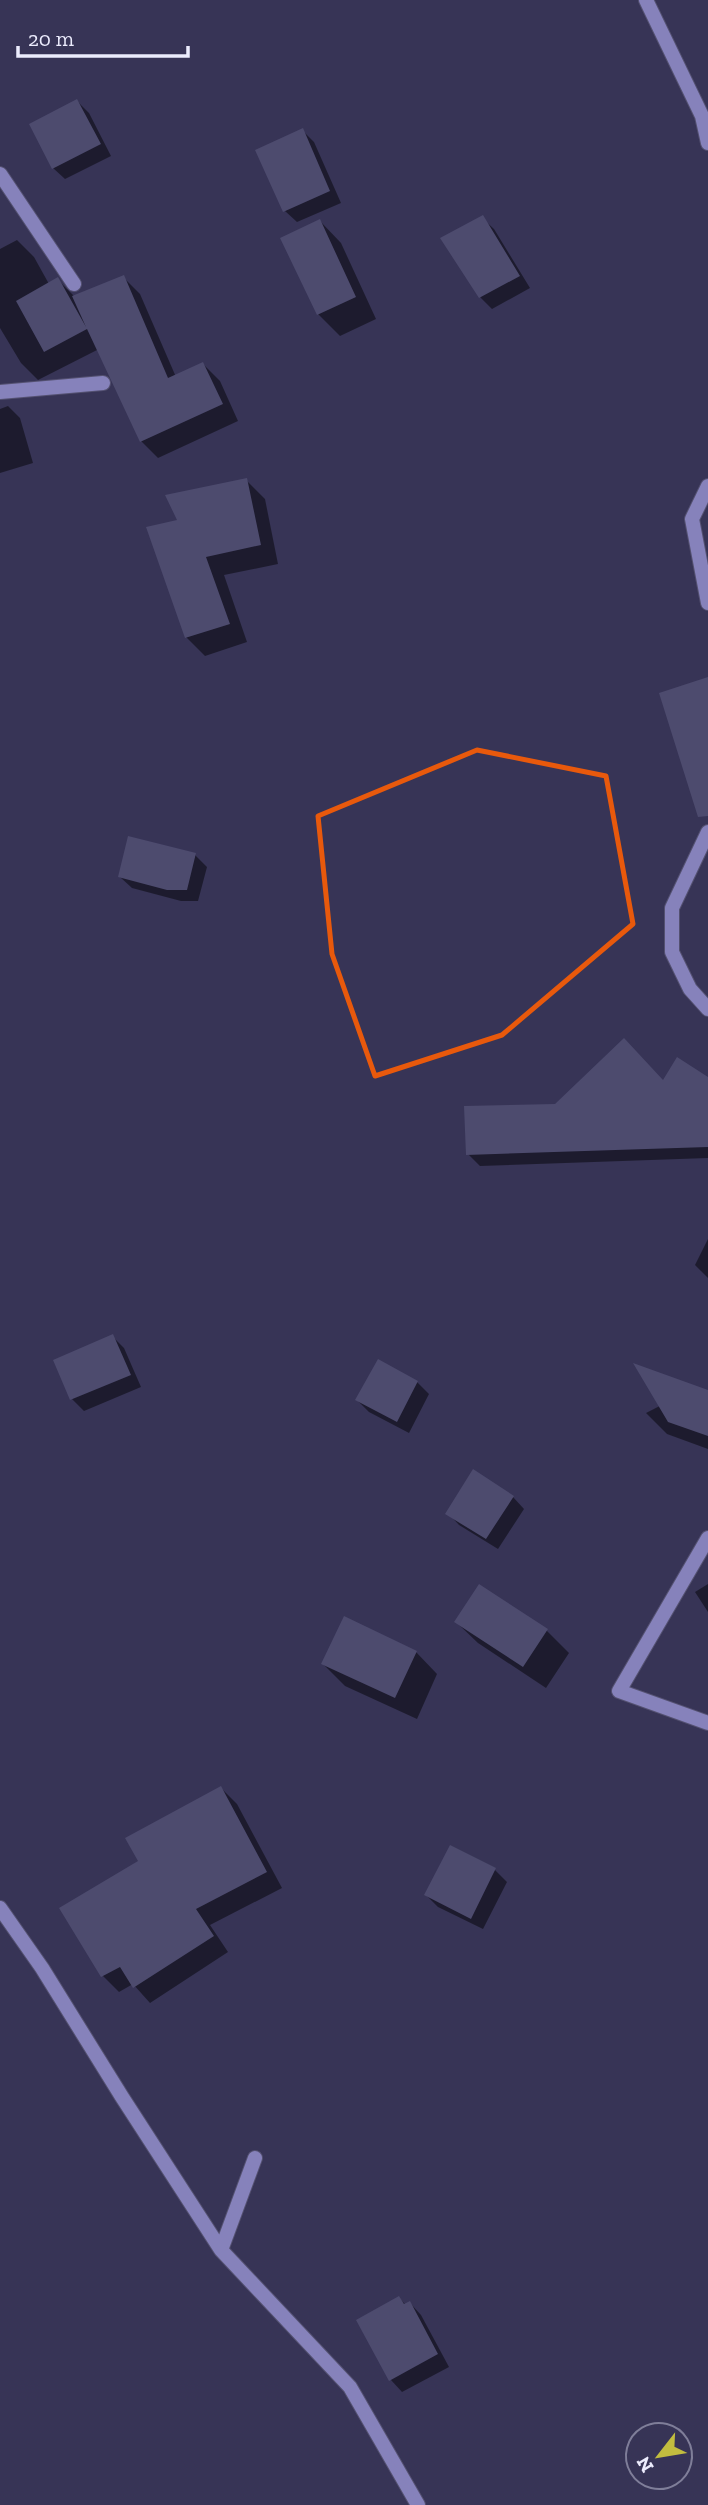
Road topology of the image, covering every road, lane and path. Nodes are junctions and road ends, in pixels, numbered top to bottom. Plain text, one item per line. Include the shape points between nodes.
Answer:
1 (646, 0) edge
2 (708, 143) edge
3 (2, 182) edge
4 (74, 284) dead end
5 (103, 383) dead end
6 (0, 392) edge
7 (708, 486) edge
8 (708, 603) edge
9 (708, 832) edge
10 (708, 1009) edge
11 (708, 1538) edge
12 (708, 1723) edge
13 (0, 1908) edge
14 (255, 2158) dead end
15 (221, 2250) junction
16 (418, 2505) edge

1 - 2 street via 702,116
3 - 4 street
5 - 6 street
7 - 8 street via 692,519
9 - 10 street via 672,908 672,952 690,989
11 - 12 street via 619,1691
13 - 15 street
14 - 15 street
15 - 16 street via 350,2387

